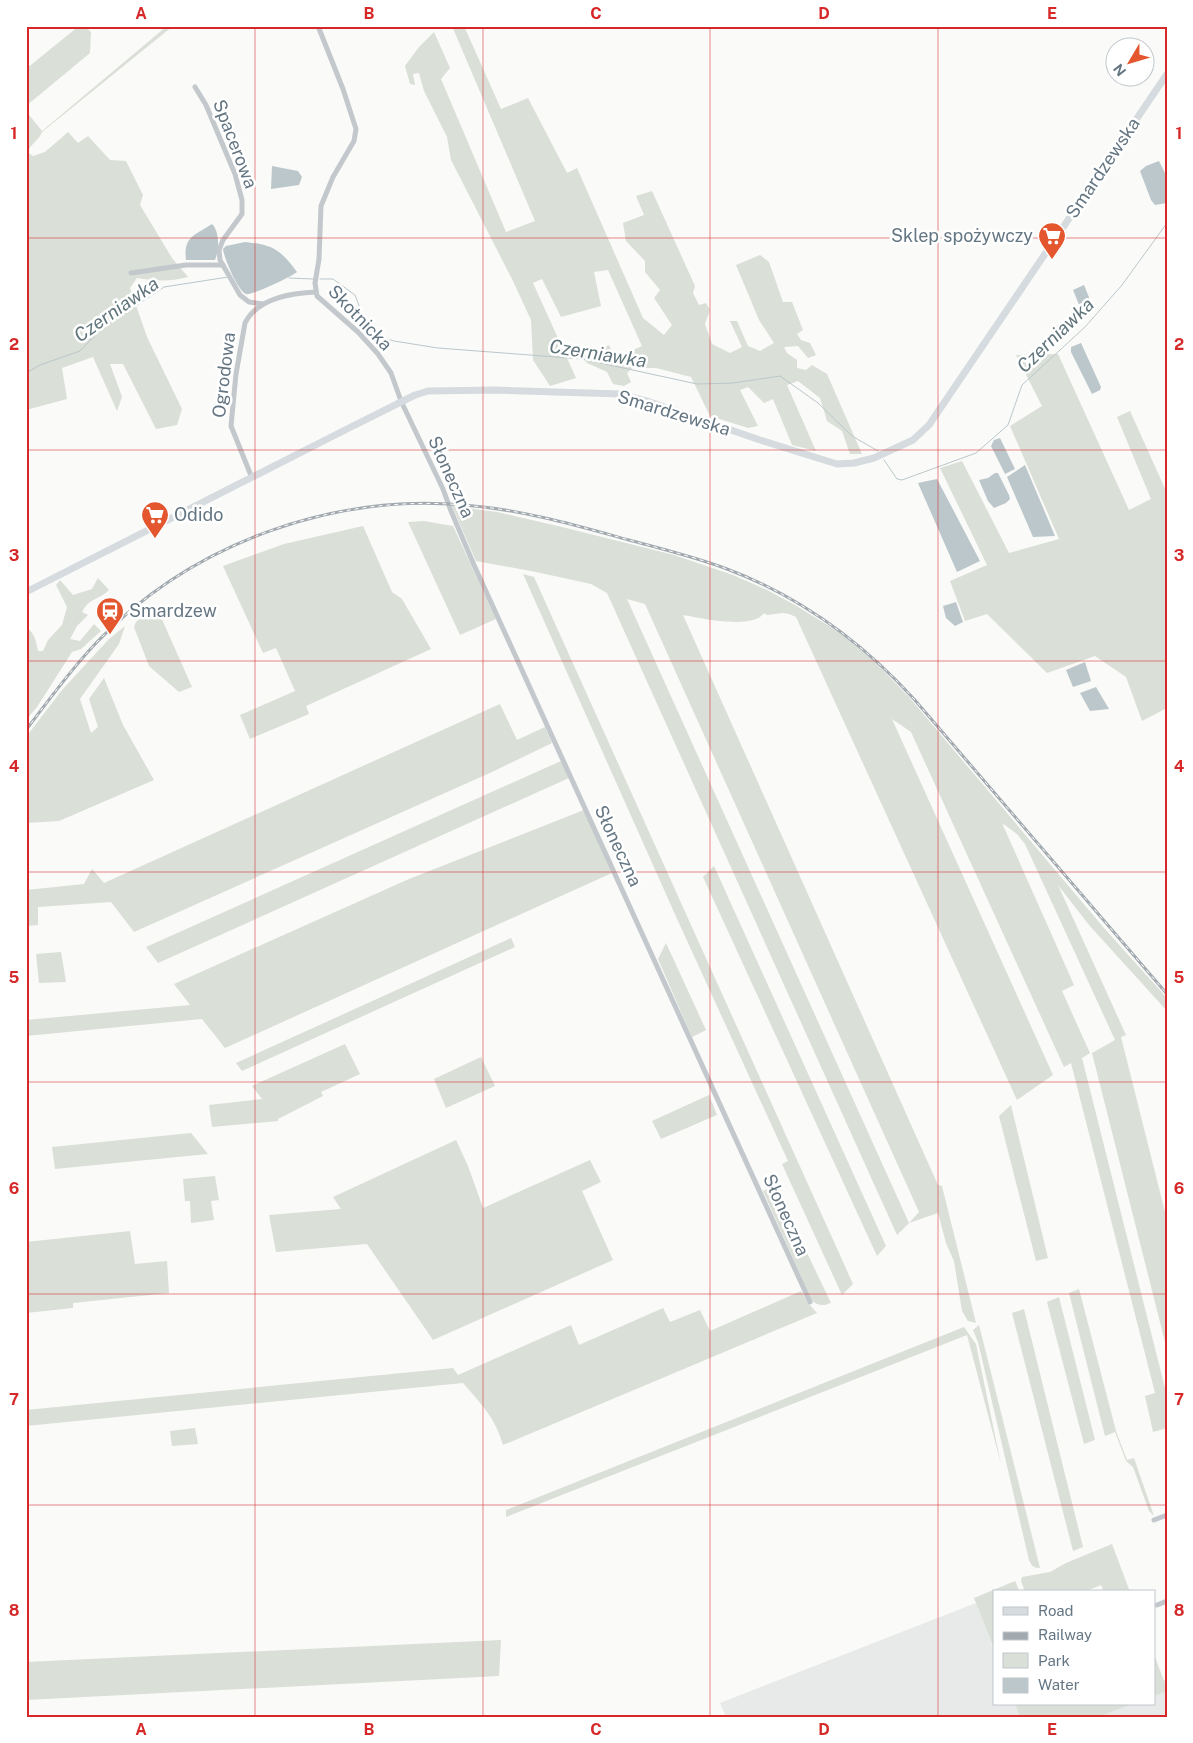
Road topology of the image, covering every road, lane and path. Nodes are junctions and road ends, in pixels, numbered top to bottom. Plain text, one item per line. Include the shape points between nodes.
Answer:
1 (318, 26) edge
2 (1167, 74) edge
3 (196, 87) dead end
4 (223, 265) junction
5 (131, 274) dead end
6 (316, 292) junction
7 (263, 304) junction
8 (401, 401) junction
9 (252, 478) junction
10 (26, 592) edge
11 (810, 1302) dead end
12 (1167, 1515) edge
13 (1154, 1520) dead end
14 (1167, 1601) edge
15 (1157, 1605) dead end

1 - 6 street, Skotnicka via 356,133 321,206
2 - 8 street, Smardzewska via 929,426 913,440 865,462 830,462 620,394 442,389 422,392
3 - 4 street, Spacerowa via 232,166 242,200 242,214 221,245 219,256
4 - 5 street via 186,265
4 - 7 street via 240,295 249,302
6 - 7 street, Ogrodowa via 299,293
6 - 8 street, Skotnicka via 378,354 391,373
7 - 9 street, Ogrodowa via 244,323 231,426
8 - 9 street, Smardzewska
8 - 11 street, Słoneczna
9 - 10 street, Smardzewska
12 - 13 street
14 - 15 street

